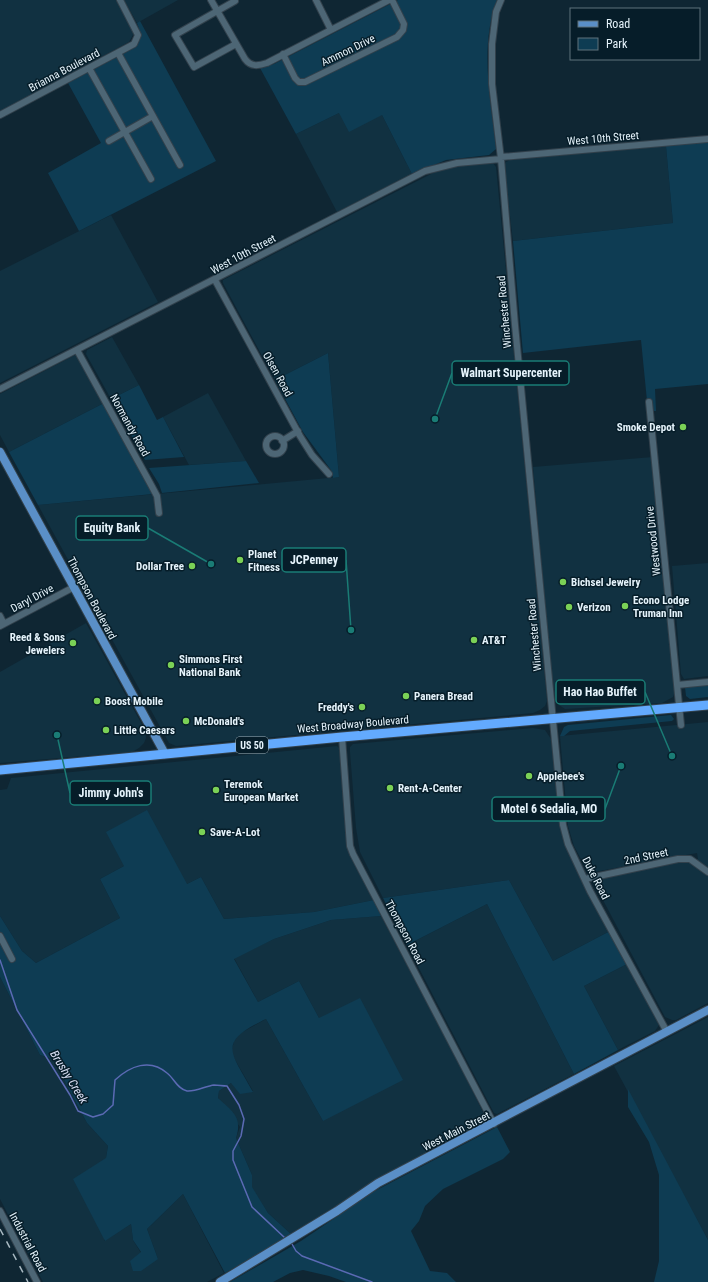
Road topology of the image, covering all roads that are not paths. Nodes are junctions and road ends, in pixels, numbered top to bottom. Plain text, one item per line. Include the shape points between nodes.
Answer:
1 (120, 0) edge
2 (211, 0) edge
3 (316, 0) edge
4 (389, 0) edge
5 (392, 0) edge
6 (501, 0) edge
7 (235, 2) dead end
8 (217, 11) junction
9 (331, 30) junction
10 (236, 44) junction
11 (118, 53) junction
12 (283, 54) junction
13 (89, 68) junction
14 (0, 115) edge
15 (153, 116) junction
16 (124, 132) junction
17 (708, 139) edge
18 (109, 141) dead end
19 (501, 158) junction
20 (180, 165) dead end
21 (151, 179) dead end
22 (215, 280) junction
23 (77, 350) junction
24 (0, 389) edge
25 (649, 402) dead end
26 (298, 431) junction
27 (282, 441) dead end
28 (0, 452) edge
29 (329, 474) dead end
30 (159, 513) dead end
31 (74, 587) junction
32 (0, 616) edge
33 (2, 625) edge
34 (708, 682) edge
35 (677, 685) junction
36 (708, 705) edge
37 (680, 707) junction
38 (552, 719) junction
39 (681, 725) dead end
40 (342, 737) junction
41 (165, 754) junction
42 (0, 770) edge
43 (708, 872) edge
44 (585, 879) junction
45 (0, 936) edge
46 (12, 959) dead end
47 (708, 1010) edge
48 (667, 1032) junction
49 (494, 1124) junction
50 (0, 1211) edge
51 (38, 1282) edge
52 (220, 1282) edge

1 - 11 street, Brianna Boulevard via 138,35 136,41
2 - 8 street
3 - 9 street
4 - 9 street
5 - 12 street, Ammon Drive via 404,24 397,37 305,82 295,78
6 - 19 street, Winchester Road via 496,12 492,44 492,71
7 - 8 street
8 - 10 street
8 - 10 street via 175,35 194,67
9 - 12 street
10 - 12 street via 251,65 260,65
11 - 13 street, Brianna Boulevard
11 - 15 street
13 - 14 street, Brianna Boulevard
13 - 16 street
15 - 16 street
15 - 20 street
16 - 18 street
16 - 21 street
17 - 19 street, West 10th Street
19 - 22 street, West 10th Street via 457,163 425,171
19 - 38 street, Winchester Road
22 - 23 street, West 10th Street
22 - 26 street, Olsen Road
23 - 24 street, West 10th Street
23 - 30 street, Normandy Road via 157,496
25 - 35 street, Westwood Drive
26 - 27 street
26 - 29 street, Olsen Road via 312,455
28 - 31 main road, Thompson Boulevard
31 - 33 street, Daryl Drive
31 - 41 main road, Thompson Boulevard
32 - 33 street
34 - 35 street
35 - 37 street, Westwood Drive
36 - 37 highway, West Broadway Boulevard / US 50
37 - 38 highway, West Broadway Boulevard / US 50
37 - 39 street, Westwood Drive
38 - 40 highway, West Broadway Boulevard / US 50
38 - 44 street, Duke Road via 562,826
40 - 41 highway, West Broadway Boulevard / US 50
40 - 49 street, Thompson Road via 353,854
41 - 42 highway, West Broadway Boulevard / US 50
43 - 44 street, 2nd Street via 690,860 678,859
44 - 48 street, Duke Road
45 - 46 street
47 - 48 main road, West Main Street
48 - 49 main road, West Main Street
49 - 52 main road, West Main Street via 378,1183
50 - 51 street, Industrial Road

